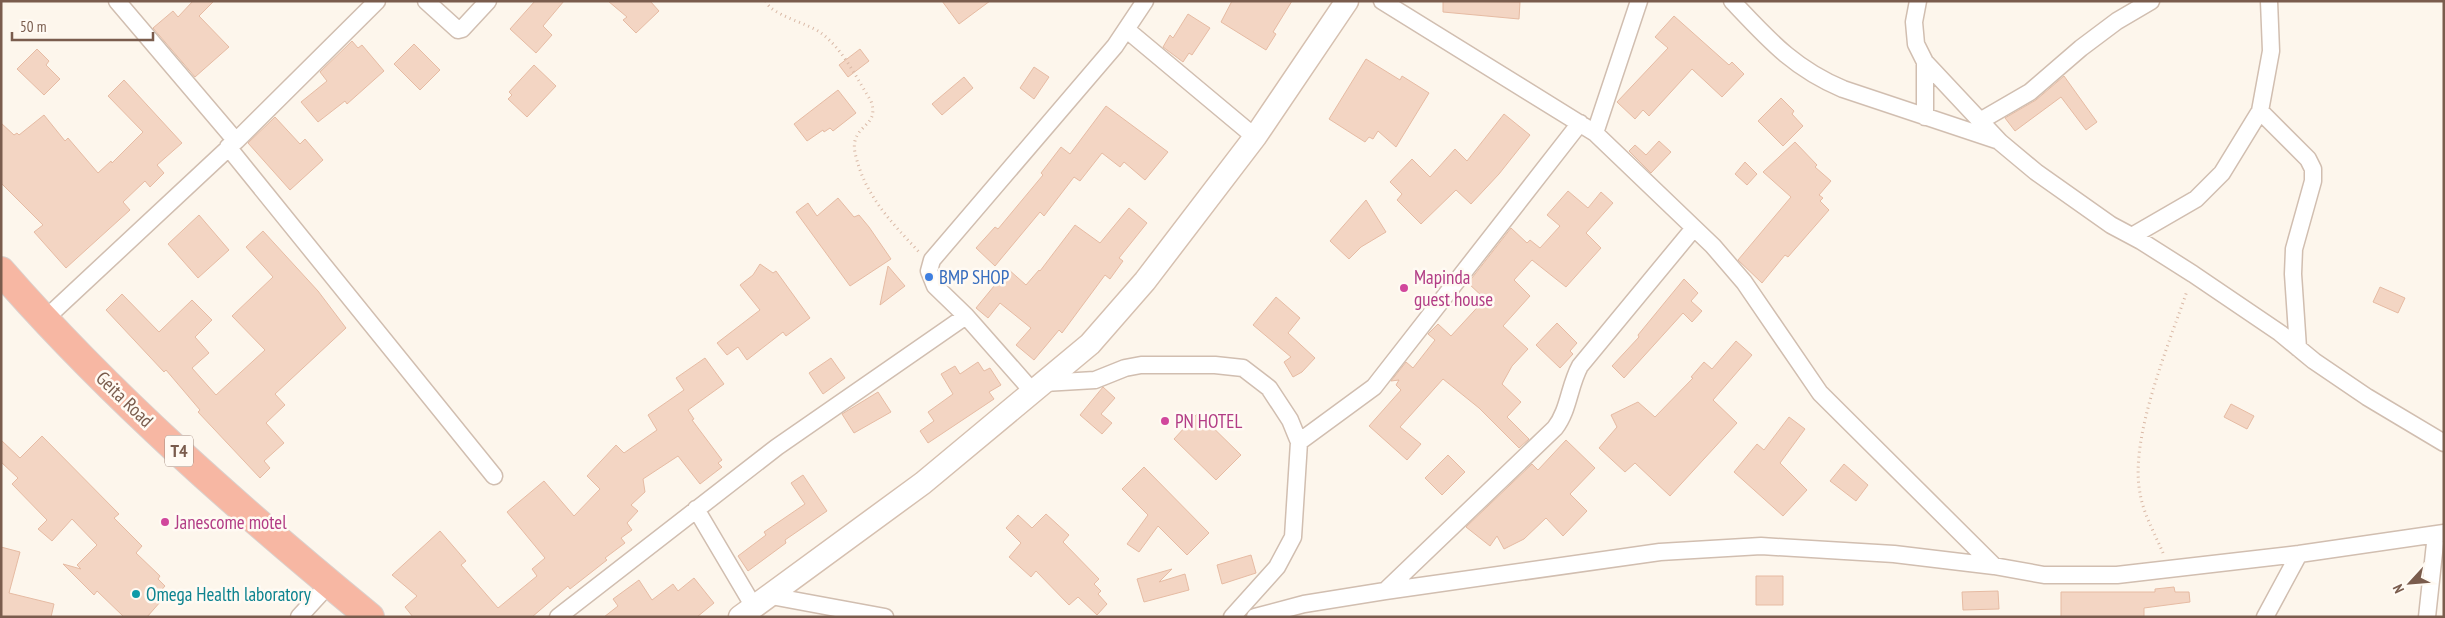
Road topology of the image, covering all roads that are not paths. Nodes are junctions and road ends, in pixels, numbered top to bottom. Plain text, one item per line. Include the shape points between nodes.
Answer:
1 (117, 1) edge
2 (377, 1) edge
3 (426, 1) edge
4 (488, 1) edge
5 (1145, 1) edge
6 (1347, 1) edge
7 (1382, 1) edge
8 (1639, 1) edge
9 (1732, 1) edge
10 (1918, 1) edge
11 (2152, 1) edge
12 (2269, 1) edge
13 (1127, 30) junction
14 (1925, 62) junction
15 (2260, 112) junction
16 (1925, 117) junction
17 (1980, 121) junction
18 (1580, 123) junction
19 (1595, 132) junction
20 (1255, 137) junction
21 (2000, 142) junction
22 (232, 144) junction
23 (1694, 228) junction
24 (2132, 236) junction
25 (1, 271) edge
26 (966, 316) junction
27 (44, 320) junction
28 (2298, 348) junction
29 (1039, 387) junction
30 (1299, 442) junction
31 (2444, 443) edge
32 (494, 476) dead end
33 (696, 509) junction
34 (2440, 534) edge
35 (2299, 554) junction
36 (1994, 566) junction
37 (330, 583) junction
38 (1385, 591) junction
39 (755, 607) edge
40 (299, 617) edge
41 (370, 617) edge
42 (558, 617) edge
43 (885, 617) edge
44 (1232, 617) edge
45 (1255, 617) edge
46 (2265, 617) edge
47 (2427, 617) edge

1 - 22 street
2 - 22 street
3 - 4 street via 458,30
5 - 13 street
6 - 20 street
7 - 18 street
8 - 19 street
9 - 16 street via 1775,47 1804,70 1843,89
10 - 14 street via 1914,22 1916,44
11 - 17 street via 2081,48 2030,92
12 - 15 street via 2271,50
13 - 20 street
13 - 26 street via 932,260 929,271 935,286
14 - 16 street
14 - 17 street
15 - 24 street via 2222,173 2196,199
15 - 28 street via 2308,159 2313,169 2313,181 2294,249
16 - 21 street
17 - 21 street
18 - 19 street
18 - 30 street via 1374,387
19 - 23 street
20 - 29 street via 1145,281 1090,344
21 - 24 street via 2036,172
22 - 27 street
22 - 32 street
23 - 36 street via 1744,282 1820,393
23 - 38 street via 1580,366 1562,419 1555,428
24 - 28 street via 2193,274
25 - 27 highway, Geita Road / T4
26 - 29 street
26 - 33 street via 777,446
27 - 37 highway, Geita Road / T4 via 189,460
28 - 31 street via 2367,397
29 - 30 street via 1095,380 1141,365 1243,368 1269,388 1290,420
29 - 39 street via 923,483
30 - 44 street via 1293,537 1277,568
33 - 39 street
33 - 42 street
34 - 35 street
34 - 47 street
35 - 36 street via 2117,574 2044,575
35 - 46 street
36 - 38 street via 1894,554 1761,546 1660,552
37 - 40 street
37 - 41 highway, Geita Road / T4
38 - 45 street via 1304,604
39 - 43 street

